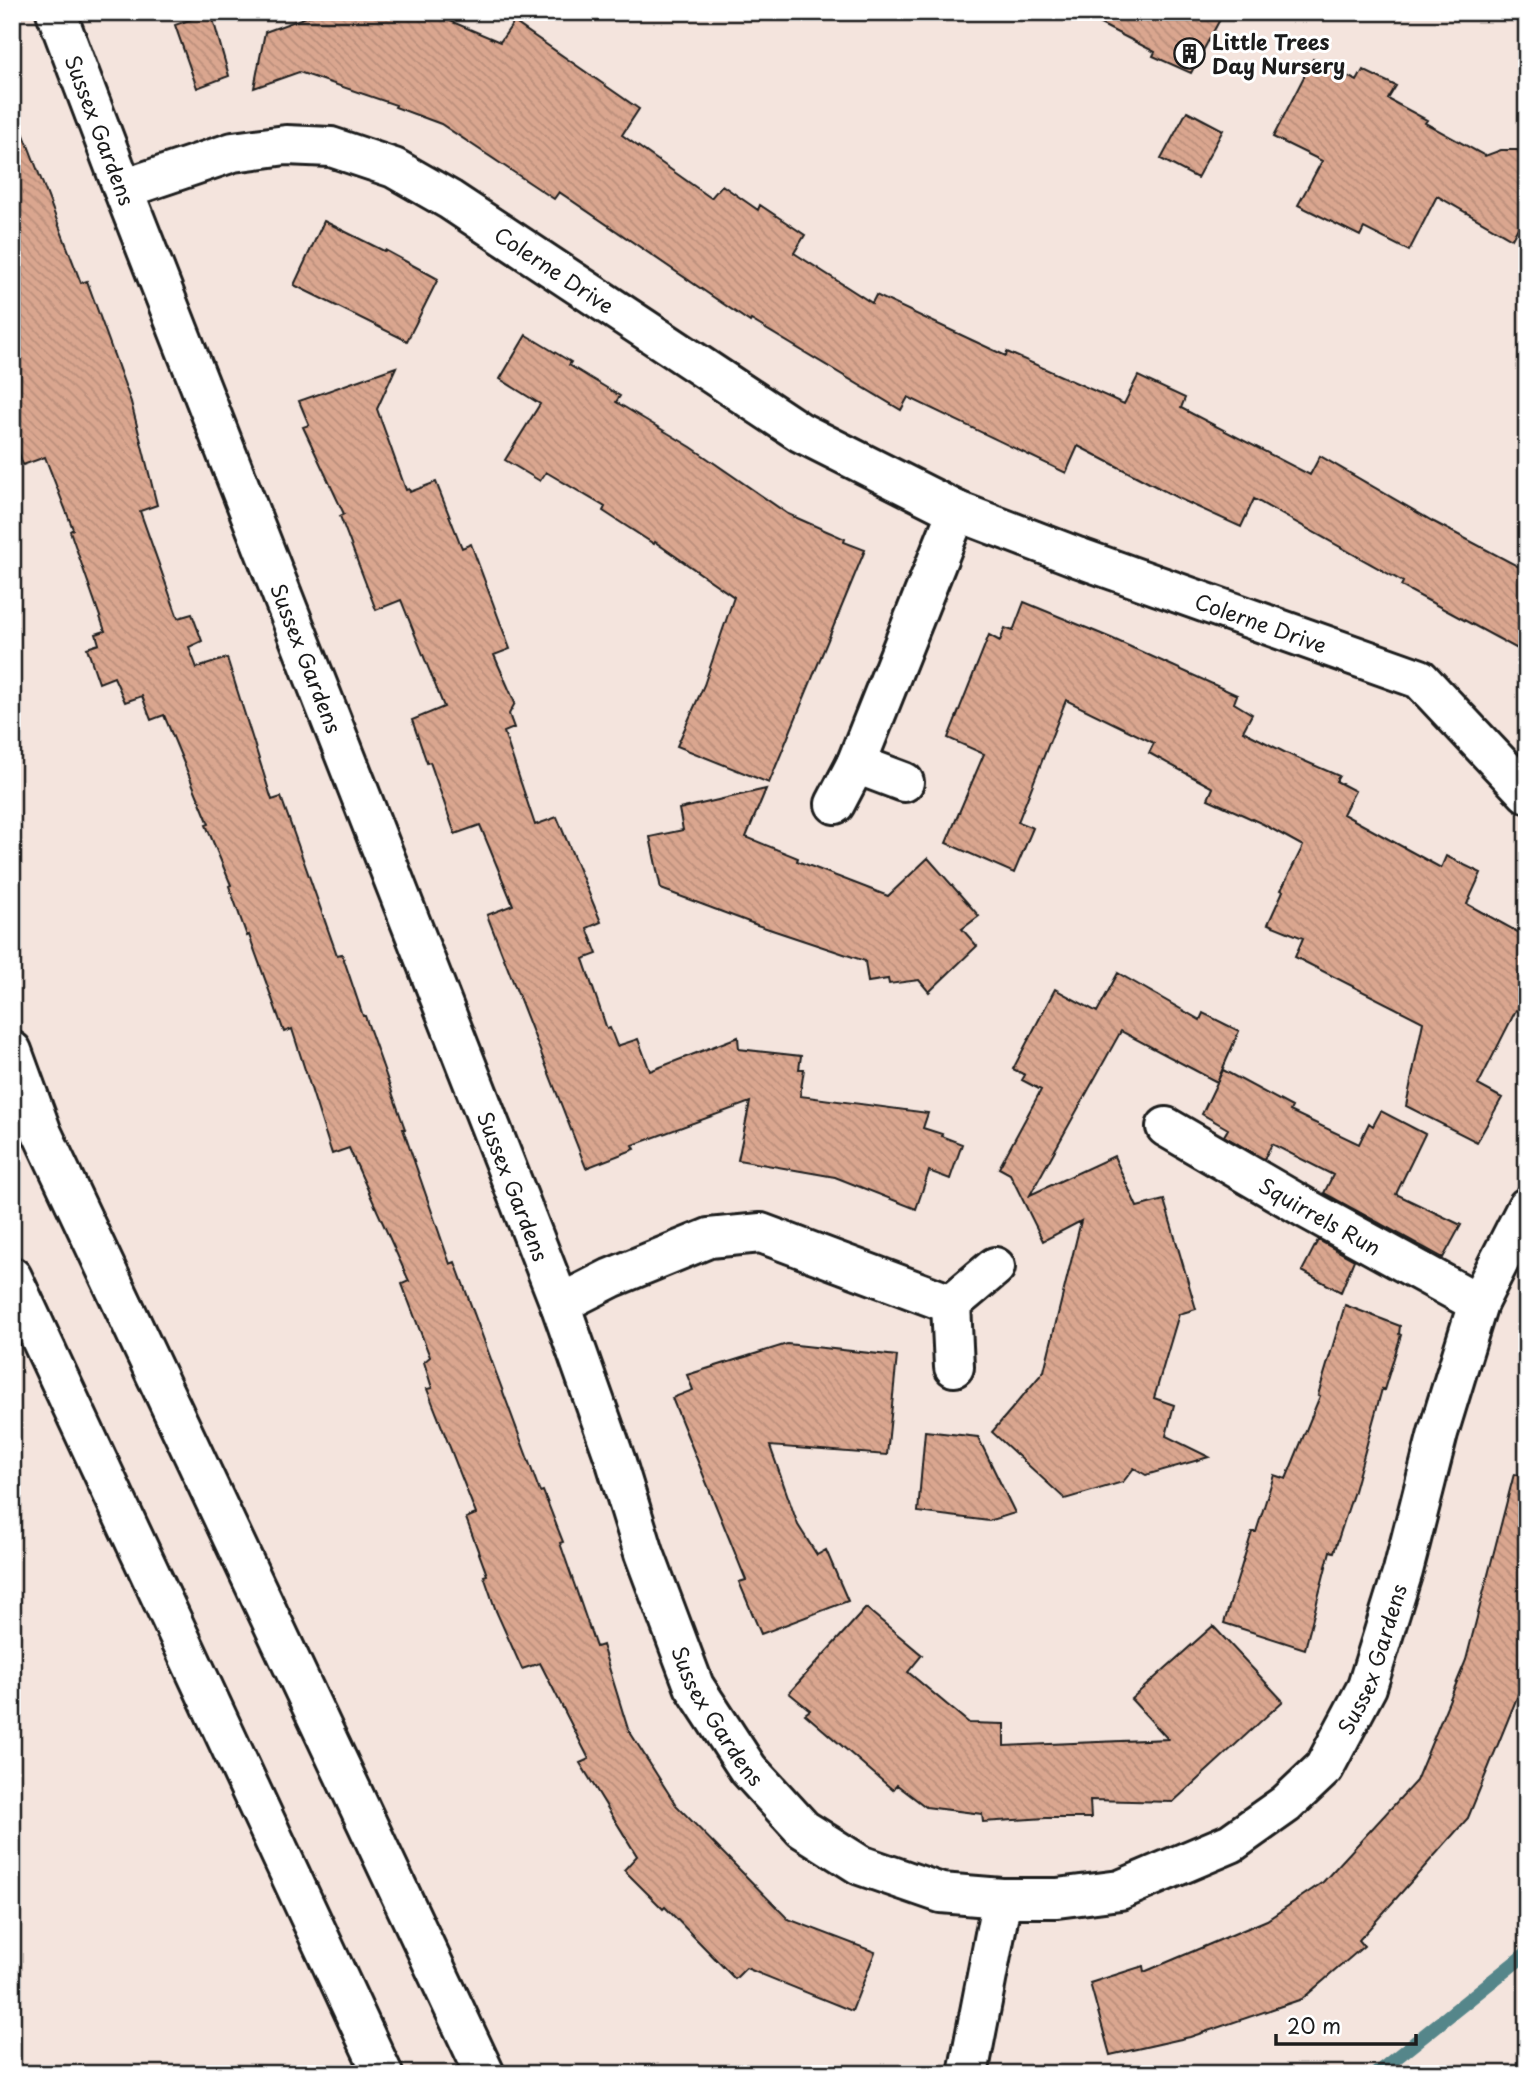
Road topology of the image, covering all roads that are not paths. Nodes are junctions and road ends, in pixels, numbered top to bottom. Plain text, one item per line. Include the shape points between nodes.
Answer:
1 (56, 12) edge
2 (123, 189) junction
3 (957, 510) junction
4 (856, 764) junction
5 (904, 782) dead end
6 (1527, 793) edge
7 (835, 804) dead end
8 (12, 1051) edge
9 (1166, 1126) dead end
10 (1527, 1207) edge
11 (995, 1267) dead end
12 (12, 1277) edge
13 (1478, 1303) junction
14 (560, 1304) junction
15 (951, 1304) junction
16 (954, 1367) dead end
17 (1002, 1898) junction
18 (383, 2074) edge
19 (485, 2074) edge
20 (968, 2074) edge

1 - 2 street, Sussex Gardens
2 - 3 street, Colerne Drive via 233,152 286,145 331,147 394,167 800,432
2 - 14 street, Sussex Gardens
3 - 4 street
3 - 6 street, Colerne Drive via 1420,679
4 - 5 street
4 - 7 street
8 - 19 street via 42,1133
9 - 13 street, Squirrels Run
10 - 13 street, Sussex Gardens
11 - 15 street
12 - 18 street
13 - 17 street, Sussex Gardens via 1367,1687 1324,1768 1286,1804 1231,1843 1120,1891
14 - 15 street via 709,1238 761,1233
14 - 17 street, Sussex Gardens via 694,1686 748,1769 803,1829 860,1865 941,1893
15 - 16 street
17 - 20 street

